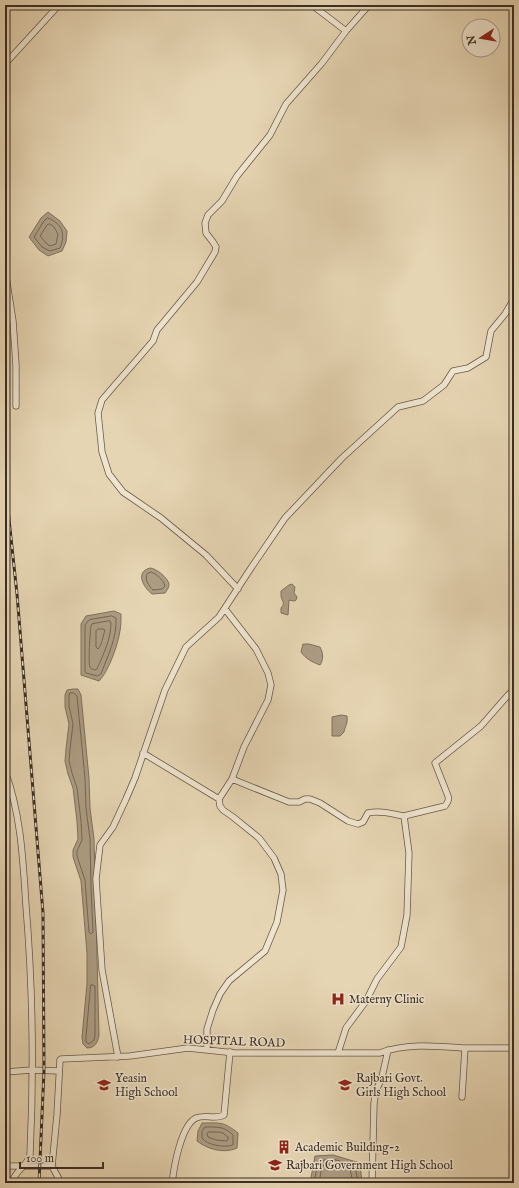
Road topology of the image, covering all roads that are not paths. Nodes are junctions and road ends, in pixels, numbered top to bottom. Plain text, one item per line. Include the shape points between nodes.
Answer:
1 (59, 5) edge
2 (312, 5) edge
3 (369, 5) edge
4 (346, 31) junction
5 (5, 64) edge
6 (5, 270) edge
7 (514, 299) edge
8 (16, 406) dead end
9 (238, 589) junction
10 (225, 609) junction
11 (514, 690) edge
12 (143, 752) junction
13 (5, 771) edge
14 (232, 779) junction
15 (219, 799) junction
16 (404, 816) junction
17 (465, 1048) junction
18 (514, 1048) edge
19 (207, 1050) junction
20 (388, 1050) junction
21 (230, 1052) junction
22 (338, 1053) junction
23 (118, 1057) junction
24 (32, 1070) junction
25 (60, 1071) junction
26 (5, 1072) edge
27 (462, 1097) dead end
28 (5, 1166) edge
29 (25, 1166) junction
30 (52, 1166) junction
31 (12, 1183) edge
32 (61, 1183) edge
33 (172, 1183) edge
34 (372, 1183) edge

1 - 5 street
2 - 4 street
3 - 4 street
4 - 9 street via 286,104 270,135 237,176 222,201 208,215 205,223 206,233 216,247 215,252 197,282 157,330 153,341 102,400 98,413 102,452 109,474 123,492 161,518 206,555
6 - 8 street via 16,365
7 - 9 street via 491,331 486,357 468,368 453,371 444,385 423,401 398,407 342,458 285,518
9 - 10 street
10 - 12 street via 186,647 165,690
10 - 14 street via 256,649 268,672 271,685 268,700 244,747
11 - 16 street via 481,726 436,763 449,799 445,806
12 - 15 street
12 - 23 street via 123,806 113,827 100,845 96,880 102,970
13 - 24 street via 12,788 19,823 23,863 33,1025
14 - 15 street
14 - 16 street via 289,802 310,799 358,824 363,822 368,813 373,812
15 - 19 street via 223,810 259,838 274,858 281,874 283,890 277,922 265,951 229,981 220,994 207,1029
16 - 22 street via 409,853 406,915 401,947 346,1028
17 - 18 street, HOSPITAL ROAD
17 - 20 street, HOSPITAL ROAD via 424,1047
17 - 27 street
19 - 21 street, HOSPITAL ROAD
19 - 23 street, HOSPITAL ROAD via 188,1048
20 - 22 street, HOSPITAL ROAD via 380,1053
20 - 34 street via 374,1104
21 - 22 street, HOSPITAL ROAD
21 - 33 street via 224,1115 198,1117 186,1127
23 - 25 street, HOSPITAL ROAD via 61,1059
24 - 25 street
24 - 26 street
24 - 29 street via 30,1155
25 - 30 street
28 - 29 street
29 - 30 street
29 - 31 street via 13,1177
30 - 32 street

